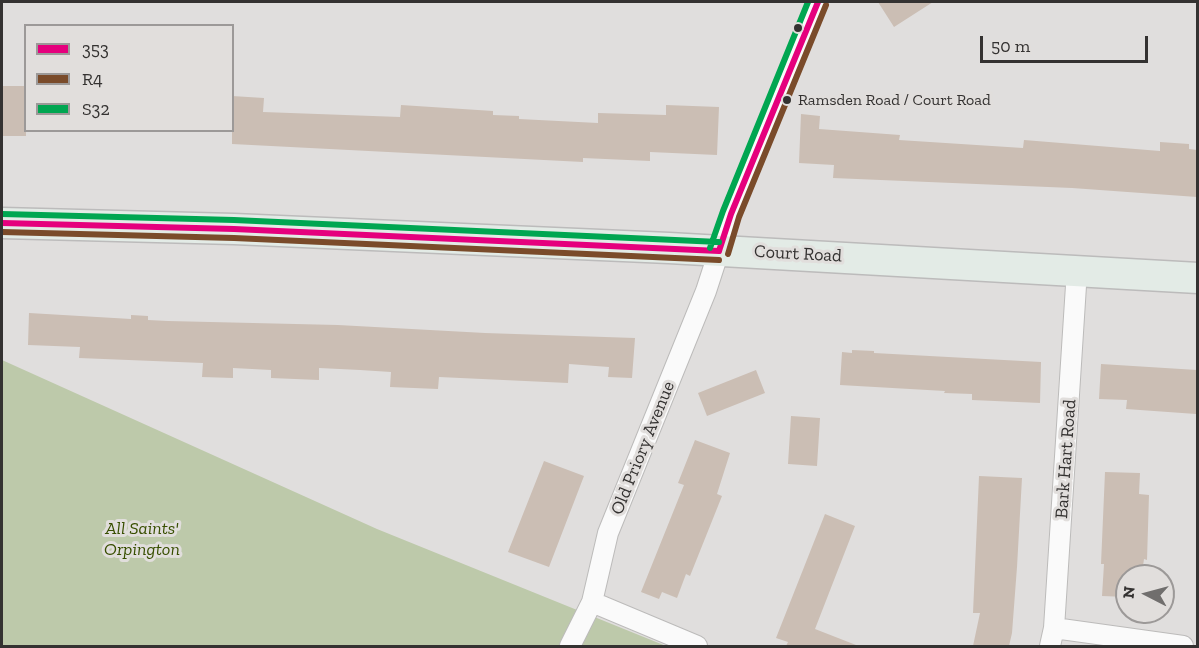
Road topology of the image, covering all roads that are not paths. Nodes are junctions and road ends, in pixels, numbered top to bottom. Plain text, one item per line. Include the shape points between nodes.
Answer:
1 (818, 2) edge
2 (2, 223) edge
3 (719, 250) junction
4 (1077, 270) junction
5 (1197, 278) edge
6 (592, 602) junction
7 (1052, 637) edge
8 (570, 646) edge
9 (697, 646) edge
10 (1183, 646) edge

1 - 3 street, Old Priory Avenue
2 - 3 main road, Court Road
3 - 4 main road, Court Road
3 - 6 street, Old Priory Avenue via 608,533
4 - 5 main road, Court Road
4 - 7 street, Bark Hart Road
6 - 8 street, Old Priory Avenue
6 - 9 street
7 - 10 street

